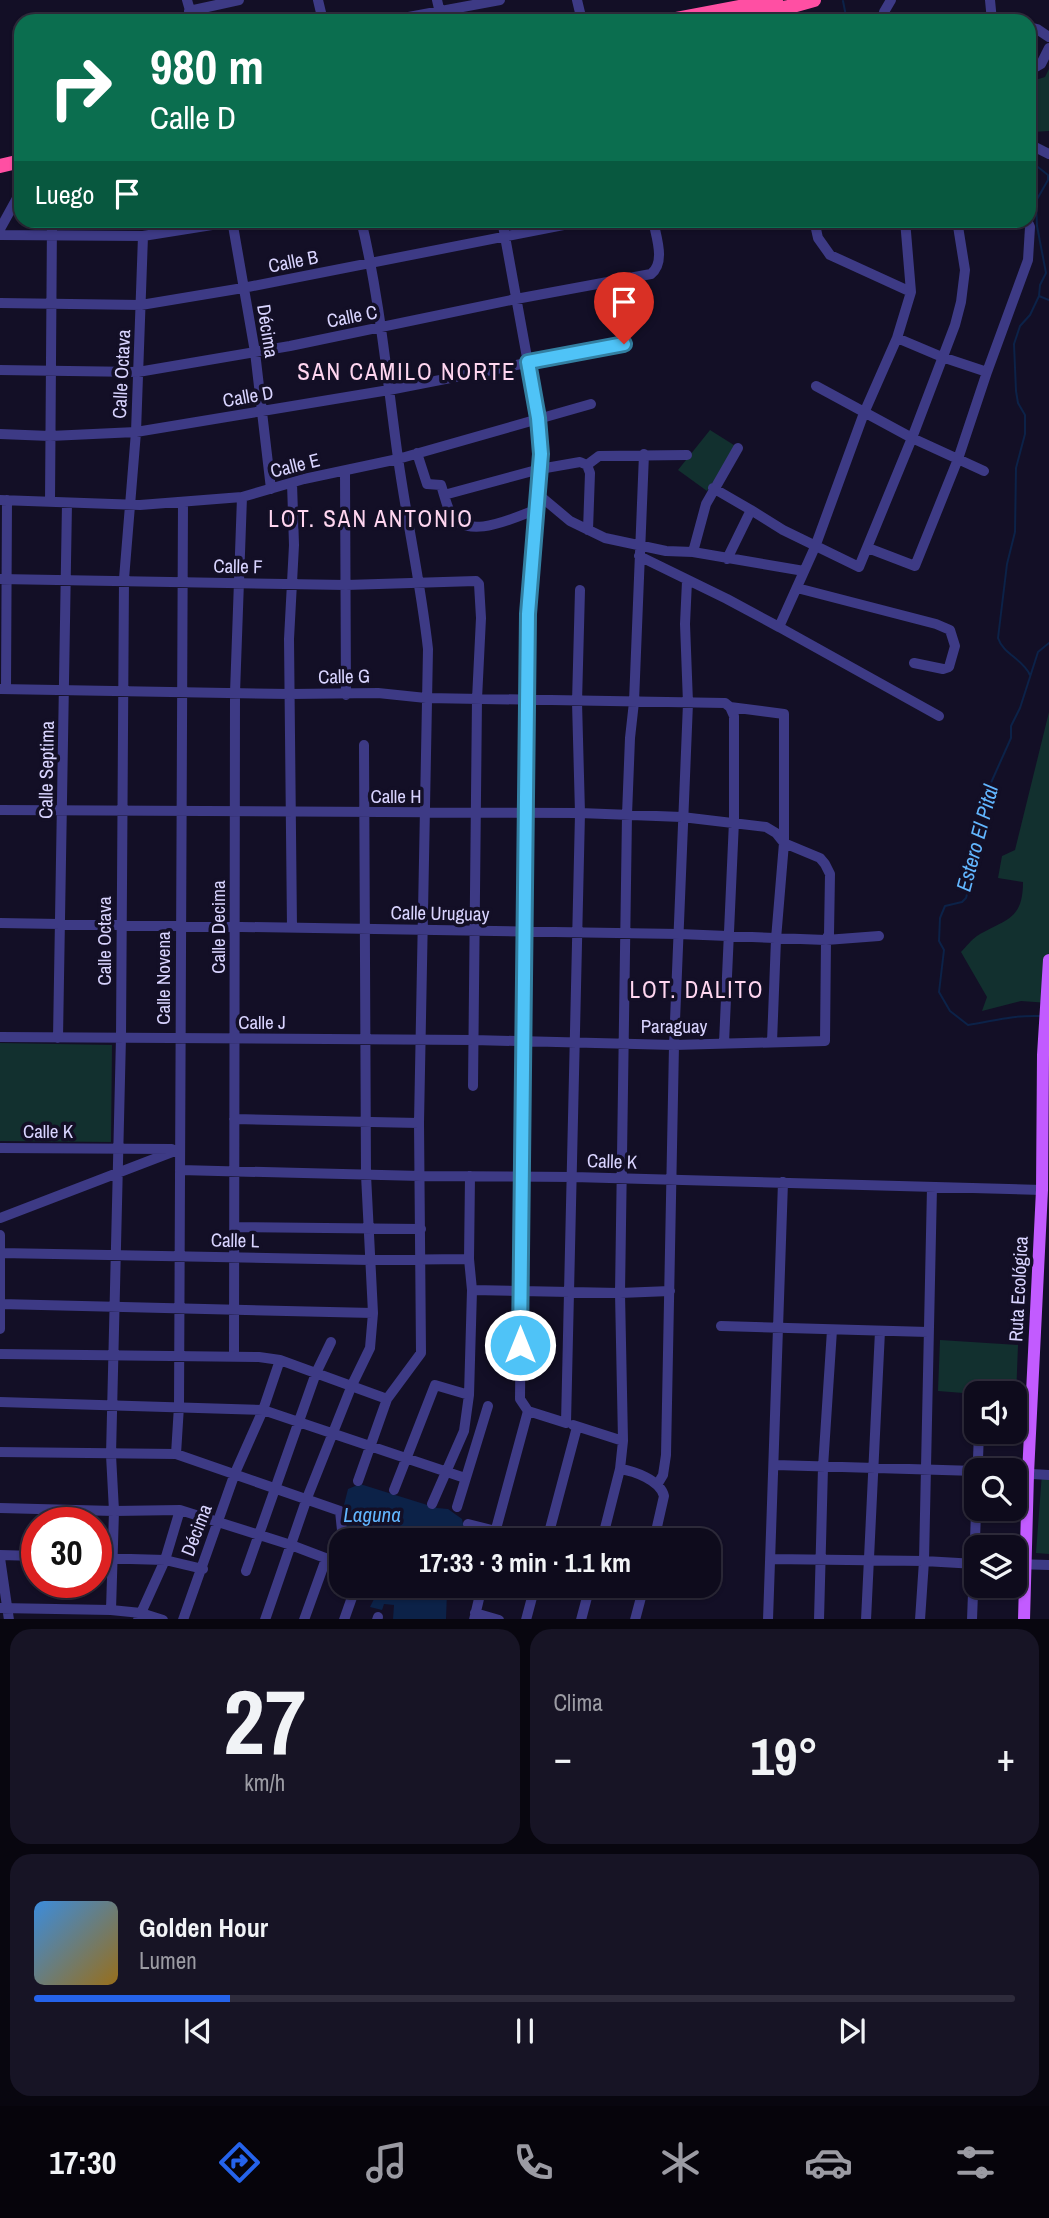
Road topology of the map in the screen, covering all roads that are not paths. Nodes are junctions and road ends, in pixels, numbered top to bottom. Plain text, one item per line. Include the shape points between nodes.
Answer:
1 (239, 0) edge
2 (500, 0) edge
3 (776, 0) edge
4 (814, 0) edge
5 (190, 10) edge
6 (720, 10) edge
7 (439, 11) edge
8 (700, 14) edge
9 (1049, 48) edge
10 (1036, 67) edge
11 (14, 204) edge
12 (52, 228) edge
13 (192, 228) edge
14 (235, 228) edge
15 (363, 228) edge
16 (503, 228) edge
17 (549, 228) edge
18 (654, 228) edge
19 (816, 228) edge
20 (906, 228) edge
21 (958, 228) edge
22 (1030, 228) edge
23 (0, 229) edge
24 (0, 235) edge
25 (143, 236) junction
26 (53, 237) junction
27 (505, 237) junction
28 (372, 264) junction
29 (243, 288) junction
30 (911, 292) junction
31 (516, 299) junction
32 (0, 303) edge
33 (52, 304) junction
34 (141, 305) junction
35 (382, 328) junction
36 (897, 338) junction
37 (624, 344) dead end
38 (255, 352) junction
39 (942, 357) junction
40 (528, 362) junction
41 (0, 370) edge
42 (50, 371) junction
43 (138, 372) junction
44 (987, 372) junction
45 (816, 386) dead end
46 (389, 390) junction
47 (591, 404) dead end
48 (261, 411) junction
49 (864, 413) junction
50 (538, 418) junction
51 (136, 432) junction
52 (0, 434) edge
53 (50, 436) junction
54 (912, 438) junction
55 (738, 448) dead end
56 (417, 453) junction
57 (644, 454) junction
58 (687, 455) dead end
59 (398, 459) junction
60 (958, 459) junction
61 (586, 465) junction
62 (540, 469) junction
63 (345, 471) junction
64 (984, 471) dead end
65 (292, 483) junction
66 (713, 488) junction
67 (271, 489) junction
68 (444, 495) junction
69 (539, 495) junction
70 (242, 497) junction
71 (4, 500) edge
72 (50, 502) junction
73 (183, 502) junction
74 (67, 503) junction
75 (131, 505) junction
76 (538, 509) junction
77 (751, 510) junction
78 (588, 530) junction
79 (815, 547) junction
80 (868, 548) junction
81 (639, 551) junction
82 (693, 552) junction
83 (727, 559) junction
84 (804, 571) junction
85 (3, 579) edge
86 (65, 579) junction
87 (124, 579) junction
88 (687, 581) junction
89 (183, 582) junction
90 (417, 583) junction
91 (239, 584) junction
92 (293, 584) junction
93 (346, 585) junction
94 (797, 588) junction
95 (580, 590) dead end
96 (779, 628) junction
97 (914, 663) dead end
98 (3, 689) edge
99 (65, 690) junction
100 (122, 691) junction
101 (182, 693) junction
102 (235, 693) junction
103 (290, 694) junction
104 (346, 695) junction
105 (426, 698) junction
106 (477, 699) junction
107 (528, 700) junction
108 (577, 702) junction
109 (634, 702) junction
110 (688, 703) junction
111 (730, 707) junction
112 (939, 716) dead end
113 (364, 745) dead end
114 (0, 810) edge
115 (63, 811) junction
116 (123, 811) junction
117 (182, 811) junction
118 (236, 812) junction
119 (291, 812) junction
120 (364, 813) junction
121 (425, 813) junction
122 (580, 813) junction
123 (477, 814) junction
124 (526, 814) junction
125 (627, 815) junction
126 (682, 817) junction
127 (734, 821) junction
128 (784, 843) junction
129 (0, 923) edge
130 (61, 924) junction
131 (121, 925) junction
132 (181, 926) junction
133 (236, 927) junction
134 (292, 928) junction
135 (364, 929) junction
136 (425, 930) junction
137 (476, 931) junction
138 (524, 931) junction
139 (578, 932) junction
140 (625, 933) junction
141 (679, 934) junction
142 (730, 936) junction
143 (878, 936) dead end
144 (776, 939) junction
145 (826, 940) junction
146 (1049, 960) edge
147 (0, 1037) edge
148 (121, 1037) junction
149 (58, 1038) junction
150 (181, 1038) junction
151 (365, 1039) junction
152 (235, 1040) junction
153 (423, 1040) junction
154 (473, 1040) junction
155 (523, 1040) junction
156 (825, 1041) joint
157 (772, 1042) junction
158 (575, 1043) junction
159 (624, 1044) junction
160 (724, 1044) junction
161 (674, 1045) junction
162 (473, 1086) dead end
163 (234, 1119) junction
164 (367, 1121) junction
165 (419, 1123) junction
166 (0, 1149) edge
167 (118, 1149) junction
168 (180, 1149) junction
169 (180, 1170) junction
170 (116, 1172) junction
171 (235, 1172) junction
172 (366, 1175) junction
173 (421, 1176) junction
174 (470, 1176) junction
175 (573, 1177) junction
176 (522, 1178) junction
177 (621, 1180) junction
178 (673, 1180) junction
179 (783, 1182) junction
180 (932, 1187) junction
181 (1042, 1190) junction
182 (0, 1218) edge
183 (236, 1227) junction
184 (369, 1229) junction
185 (421, 1229) junction
186 (0, 1235) edge
187 (1, 1253) edge
188 (115, 1255) junction
189 (179, 1256) junction
190 (236, 1257) junction
191 (421, 1258) junction
192 (469, 1259) junction
193 (370, 1260) junction
194 (472, 1290) junction
195 (569, 1291) junction
196 (670, 1291) junction
197 (520, 1292) junction
198 (620, 1293) junction
199 (1, 1304) edge
200 (114, 1307) junction
201 (179, 1308) junction
202 (236, 1310) junction
203 (373, 1313) junction
204 (721, 1326) dead end
205 (779, 1328) junction
206 (0, 1329) edge
207 (832, 1330) junction
208 (880, 1331) junction
209 (928, 1332) junction
210 (331, 1342) dead end
211 (0, 1354) edge
212 (115, 1355) junction
213 (179, 1356) junction
214 (234, 1356) junction
215 (280, 1360) junction
216 (316, 1373) junction
217 (352, 1385) junction
218 (469, 1395) junction
219 (387, 1399) junction
220 (0, 1402) edge
221 (114, 1406) junction
222 (179, 1406) junction
223 (488, 1406) dead end
224 (263, 1410) junction
225 (528, 1411) junction
226 (299, 1421) junction
227 (566, 1423) junction
228 (578, 1427) junction
229 (333, 1432) junction
230 (623, 1441) junction
231 (371, 1447) junction
232 (0, 1452) edge
233 (111, 1454) junction
234 (176, 1454) junction
235 (1023, 1458) edge
236 (406, 1459) junction
237 (775, 1465) junction
238 (823, 1466) junction
239 (875, 1468) junction
240 (620, 1469) junction
241 (926, 1470) junction
242 (964, 1471) edge
243 (235, 1473) junction
244 (447, 1473) junction
245 (1027, 1474) edge
246 (1049, 1475) edge
247 (465, 1478) junction
248 (358, 1481) dead end
249 (657, 1485) junction
250 (275, 1488) junction
251 (394, 1490) dead end
252 (307, 1498) junction
253 (432, 1504) dead end
254 (457, 1507) dead end
255 (0, 1508) edge
256 (180, 1510) junction
257 (114, 1511) junction
258 (218, 1520) junction
259 (468, 1524) dead end
260 (341, 1528) edge
261 (477, 1528) edge
262 (496, 1528) edge
263 (550, 1528) edge
264 (605, 1528) edge
265 (657, 1528) edge
266 (258, 1535) junction
267 (112, 1542) edge
268 (291, 1545) junction
269 (21, 1556) edge
270 (0, 1557) edge
271 (112, 1558) edge
272 (326, 1559) junction
273 (771, 1559) junction
274 (165, 1560) junction
275 (329, 1560) edge
276 (820, 1561) junction
277 (867, 1561) junction
278 (923, 1561) junction
279 (964, 1563) edge
280 (1027, 1564) edge
281 (1049, 1565) edge
282 (203, 1569) junction
283 (246, 1571) dead end
284 (111, 1598) edge
285 (352, 1598) edge
286 (479, 1598) edge
287 (532, 1598) edge
288 (587, 1598) edge
289 (641, 1598) edge
290 (973, 1598) edge
291 (1022, 1598) edge
292 (4, 1608) edge
293 (111, 1610) junction
294 (140, 1616) edge
295 (474, 1616) edge
296 (9, 1619) edge
297 (163, 1619) edge
298 (183, 1619) edge
299 (265, 1619) edge
300 (304, 1619) edge
301 (344, 1619) edge
302 (499, 1619) edge
303 (526, 1619) edge
304 (581, 1619) edge
305 (635, 1619) edge
306 (768, 1619) edge
307 (819, 1619) edge
308 (866, 1619) edge
309 (920, 1619) edge
310 (972, 1619) edge
311 (1024, 1619) edge

1 - 5 street
2 - 7 street
3 - 6 highway
4 - 6 highway via 789,7
6 - 8 highway
9 - 10 street
11 - 23 street
12 - 26 street
13 - 25 street
14 - 29 street, Décima
15 - 28 street
16 - 27 street
17 - 27 street, Calle B
18 - 31 street, Calle C via 659,260 651,274
19 - 30 street via 830,255
20 - 30 street
21 - 39 street via 964,288
22 - 44 street via 1028,260
24 - 26 street
25 - 26 street
25 - 34 street, Calle Octava
26 - 33 street
27 - 28 street, Calle B
27 - 31 street
28 - 29 street, Calle B
28 - 35 street
29 - 34 street, Calle B
29 - 38 street, Décima
30 - 36 street
31 - 35 street, Calle C
31 - 40 street
32 - 33 street, Calle B
33 - 34 street, Calle B
33 - 42 street
34 - 43 street, Calle Octava
35 - 38 street, Calle C
35 - 46 street
36 - 39 street
36 - 49 street
37 - 40 street, Calle D
38 - 43 street, Calle C
38 - 48 street, Décima
39 - 44 street
39 - 54 street
40 - 46 street, Calle D
40 - 50 street
41 - 42 street, Calle C
42 - 43 street, Calle C
42 - 53 street
43 - 51 street, Calle Octava
44 - 60 street
45 - 49 street
46 - 48 street, Calle D
46 - 59 street
47 - 50 street, Calle E
48 - 51 street, Calle D
48 - 67 street, Décima
49 - 54 street
49 - 79 street
50 - 56 street, Calle E
50 - 62 street
51 - 53 street, Calle D
51 - 75 street, Calle Octava
52 - 53 street, Calle D
53 - 72 street
54 - 60 street
54 - 80 street
55 - 66 street
56 - 59 street, Calle E
56 - 68 street via 426,484 441,485
57 - 58 street
57 - 61 street via 599,456
57 - 81 street
59 - 63 street, Calle E
59 - 90 street
60 - 64 street
60 - 80 street via 915,566
61 - 62 street via 577,462
61 - 78 street via 590,473
62 - 68 street
62 - 69 street
63 - 65 street, Calle E
63 - 93 street
65 - 67 street, Calle E
65 - 92 street
66 - 77 street
66 - 82 street
67 - 70 street, Calle E
68 - 76 street via 451,515 479,528
69 - 76 street
69 - 78 street
70 - 73 street, Calle E
70 - 91 street, Calle Decima
71 - 72 street, Calle E
71 - 85 street
72 - 74 street, Calle E
73 - 75 street, Calle E
73 - 89 street, Calle Novena
74 - 75 street, Calle E
74 - 86 street, Calle Septima
75 - 87 street, Calle Octava
76 - 107 street via 528,614
77 - 79 street
77 - 83 street
78 - 81 street
79 - 80 street via 858,567
79 - 84 street
81 - 82 street
81 - 88 street
81 - 109 street
82 - 83 street
83 - 84 street
84 - 94 street
85 - 86 street, Calle F
85 - 98 street
86 - 87 street, Calle F
86 - 99 street, Calle Septima
87 - 89 street, Calle F
87 - 100 street, Calle Octava
88 - 96 street
88 - 110 street
89 - 91 street, Calle F
89 - 101 street, Calle Novena
90 - 93 street, Calle F
90 - 105 street via 428,649
90 - 106 street, Calle F via 476,581 481,589
91 - 92 street, Calle F
91 - 102 street, Calle Decima
92 - 93 street, Calle F
92 - 103 street
93 - 104 street
94 - 96 street
94 - 97 street via 950,630 954,646 949,667
95 - 108 street
96 - 112 street
98 - 99 street, Calle G
99 - 100 street, Calle G
99 - 115 street, Calle Septima
100 - 101 street, Calle G
100 - 116 street, Calle Octava
101 - 102 street, Calle G
101 - 117 street, Calle Novena
102 - 103 street, Calle G
102 - 118 street, Calle Decima
103 - 104 street, Calle G
103 - 119 street
104 - 105 street, Calle G
105 - 106 street, Calle G
105 - 121 street
106 - 107 street, Calle G
106 - 123 street
107 - 108 street, Calle G
107 - 124 street
108 - 109 street, Calle G
108 - 122 street
109 - 110 street, Calle G
109 - 125 street
110 - 111 street, Calle G via 725,703
110 - 126 street
111 - 127 street via 734,716
111 - 128 street, Calle G via 784,714
113 - 120 street
114 - 115 street, Calle H
115 - 116 street, Calle H
115 - 130 street, Calle Septima
116 - 117 street, Calle H
116 - 131 street, Calle Octava
117 - 118 street, Calle H
117 - 132 street, Calle Novena
118 - 119 street, Calle H
118 - 133 street, Calle Decima
119 - 120 street, Calle H
119 - 134 street
120 - 121 street, Calle H
120 - 135 street
121 - 123 street, Calle H
121 - 136 street
122 - 124 street, Calle H
122 - 125 street, Calle H
122 - 139 street
123 - 124 street, Calle H
123 - 137 street
124 - 138 street
125 - 126 street, Calle H
125 - 140 street
126 - 127 street, Calle H
126 - 141 street
127 - 128 street, Calle H via 771,829
127 - 142 street
128 - 144 street
128 - 145 street, Calle H via 820,858 830,874
129 - 130 street, Calle Uruguay
130 - 131 street, Calle Uruguay
130 - 149 street, Calle Septima
131 - 132 street, Calle Uruguay
131 - 148 street, Calle Octava
132 - 133 street, Calle Uruguay
132 - 150 street, Calle Novena
133 - 134 street, Calle Uruguay
133 - 152 street, Calle Decima
134 - 135 street, Calle Uruguay
135 - 136 street, Calle Uruguay
135 - 151 street
136 - 137 street, Calle Uruguay
136 - 153 street
137 - 138 street, Calle Uruguay
137 - 154 street
138 - 139 street, Calle Uruguay
138 - 155 street
139 - 140 street, Calle Uruguay
139 - 158 street
140 - 141 street, Calle Uruguay
140 - 159 street
141 - 142 street, Calle Uruguay
141 - 161 street
142 - 144 street, Calle Uruguay
142 - 160 street
143 - 145 street, Calle Uruguay
144 - 145 street, Calle Uruguay
144 - 157 street
145 - 156 street, Calle H
146 - 181 main road, Ruta Ecológica
147 - 149 street, Calle J
148 - 149 street, Calle J
148 - 150 street, Calle J
148 - 167 street, Calle Octava
150 - 152 street, Calle J
150 - 168 street, Calle Novena
151 - 152 street, Calle J
151 - 153 street, Calle J
151 - 164 street
152 - 163 street, Calle Decima
153 - 154 street, Calle J
153 - 165 street
154 - 155 street, Calle J
154 - 162 street
155 - 158 street, Paraguay
155 - 176 street
156 - 157 street, Paraguay
157 - 160 street, Paraguay
158 - 159 street, Paraguay
158 - 175 street
159 - 161 street, Paraguay
159 - 177 street
160 - 161 street, Paraguay
161 - 178 street
163 - 164 street
163 - 171 street, Calle Decima
164 - 165 street
164 - 172 street
165 - 173 street
166 - 167 street, Calle K
167 - 168 street, Calle K
167 - 170 street, Calle Octava
168 - 169 street, Calle Novena
168 - 170 street
169 - 171 street, Calle K
169 - 189 street, Calle Novena
170 - 182 street
170 - 188 street, Calle Octava
171 - 172 street, Calle K
171 - 183 street, Calle Decima
172 - 173 street, Calle K
172 - 184 street
173 - 174 street, Calle K
173 - 185 street
174 - 176 street, Calle K
174 - 192 street
175 - 176 street, Calle K
175 - 177 street, Calle K
175 - 195 street
176 - 197 street
177 - 178 street, Calle K
177 - 198 street
178 - 179 street, Calle K
178 - 196 street
179 - 180 street, Calle K
179 - 205 street
180 - 181 street, Calle K
180 - 209 street
181 - 235 main road, Ruta Ecológica
183 - 184 street
183 - 190 street, Calle Decima
184 - 185 street
184 - 193 street
185 - 191 street
186 - 187 street
187 - 188 street, Calle L
187 - 199 street
188 - 189 street, Calle L
188 - 200 street, Calle Octava
189 - 190 street, Calle L
189 - 201 street, Calle Novena
190 - 193 street, Calle L
190 - 202 street, Calle Decima
191 - 192 street, Calle L
191 - 193 street, Calle L
191 - 219 street via 421,1353
192 - 194 street
193 - 203 street
194 - 197 street
194 - 218 street
195 - 197 street
195 - 198 street
195 - 227 street
196 - 198 street
196 - 249 street via 666,1455
197 - 225 street via 520,1399
198 - 230 street
199 - 200 street
199 - 206 street
200 - 201 street
200 - 212 street, Calle Octava
201 - 202 street
201 - 213 street, Calle Novena
202 - 203 street
202 - 214 street, Calle Decima
203 - 217 street via 370,1348
204 - 205 street
205 - 207 street
205 - 237 street
207 - 208 street
207 - 238 street
208 - 209 street
208 - 239 street
209 - 241 street
210 - 216 street
211 - 212 street
212 - 213 street
212 - 221 street, Calle Octava
213 - 214 street
213 - 222 street, Calle Novena
214 - 215 street
215 - 216 street
215 - 224 street, Décima
216 - 217 street
216 - 226 street
217 - 219 street
217 - 229 street
218 - 236 street via 435,1385
218 - 244 street via 464,1431
219 - 231 street
220 - 221 street
221 - 222 street
221 - 233 street, Calle Octava
222 - 224 street
222 - 234 street, Calle Novena
223 - 247 street
224 - 226 street
224 - 243 street, Décima
225 - 227 street
225 - 262 street
226 - 229 street
226 - 250 street
227 - 228 street
228 - 230 street
228 - 263 street
229 - 231 street
229 - 252 street
230 - 240 street
231 - 236 street
231 - 248 street
232 - 233 street
233 - 234 street
233 - 257 street, Calle Octava
234 - 243 street
236 - 244 street
236 - 251 street
237 - 238 street
237 - 273 street
238 - 239 street
238 - 276 street
239 - 241 street
239 - 277 street
240 - 249 street
240 - 264 street
241 - 242 street
241 - 278 street
243 - 250 street
243 - 258 street, Décima
244 - 247 street
244 - 253 street
245 - 246 street
247 - 254 street
249 - 265 street via 664,1496
250 - 252 street
250 - 266 street
252 - 260 street via 340,1511
252 - 268 street
255 - 257 street
256 - 257 street
256 - 258 street
256 - 274 street
257 - 267 street, Calle Octava
258 - 266 street
258 - 282 street, Décima
259 - 261 street
266 - 268 street
266 - 283 street
268 - 272 street
268 - 299 street
269 - 270 street
270 - 292 street
271 - 274 street
272 - 275 street
272 - 300 street
273 - 276 street
273 - 306 street
274 - 282 street, Décima
274 - 294 street, Décima
276 - 277 street
276 - 307 street
277 - 278 street
277 - 308 street
278 - 279 street
278 - 309 street
280 - 281 street
282 - 298 street
284 - 293 street, Calle Octava
285 - 301 street
286 - 295 street
287 - 303 street
288 - 304 street
289 - 305 street
290 - 310 street
291 - 311 main road, Ruta Ecológica
292 - 293 street
292 - 296 street
293 - 294 street
294 - 297 street
295 - 302 street

